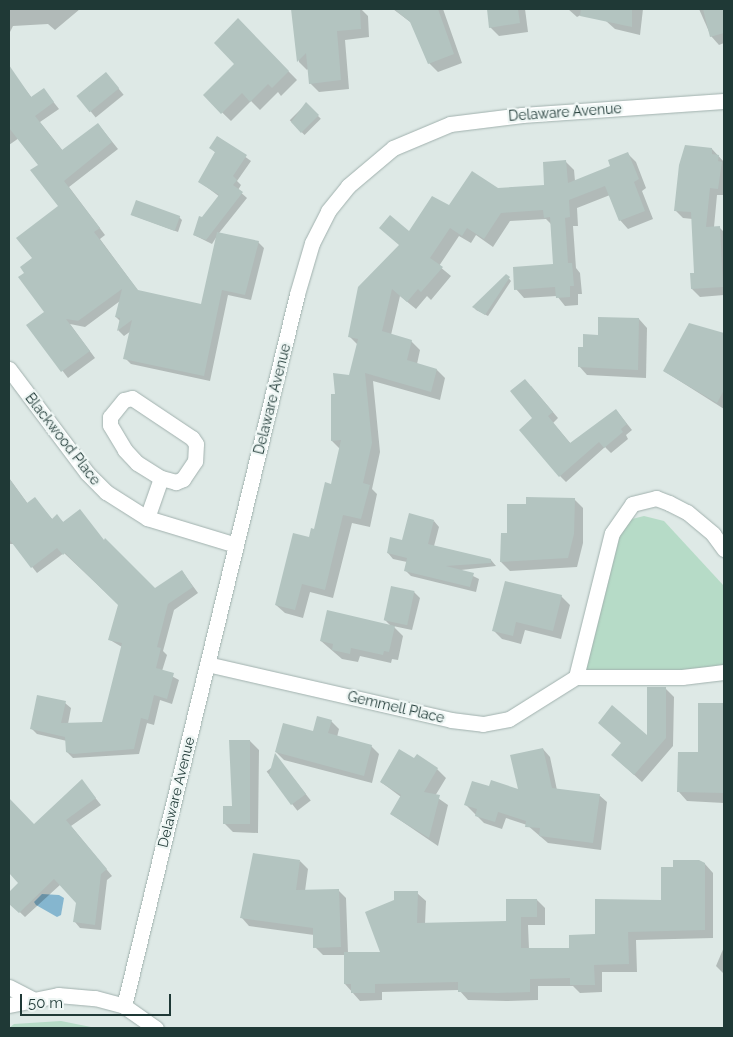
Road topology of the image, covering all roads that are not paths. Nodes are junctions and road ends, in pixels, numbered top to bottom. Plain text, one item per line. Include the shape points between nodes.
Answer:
1 (724, 101) edge
2 (9, 369) edge
3 (161, 478) junction
4 (147, 518) junction
5 (236, 544) junction
6 (724, 549) edge
7 (207, 664) junction
8 (724, 672) edge
9 (576, 677) junction
10 (9, 988) edge
11 (31, 998) junction
12 (9, 1005) edge
13 (124, 1006) junction
14 (156, 1028) edge

1 - 5 street, Delaware Avenue via 522,115 450,124 393,148 368,167 328,212 312,243
2 - 4 street, Blackwood Place via 87,472 106,492
3 - 3 street via 137,463 113,431 110,417 124,400 132,398 152,409 196,444 195,461 188,475 176,482
3 - 4 street
4 - 5 street, Blackwood Place
5 - 7 street, Delaware Avenue
6 - 9 street via 713,534 687,512 669,503 656,498 632,504 612,533
7 - 9 street, Gemmell Place via 451,720 482,724 509,719
7 - 13 street, Delaware Avenue
8 - 9 street via 682,677
10 - 11 street
11 - 12 street
11 - 13 street via 67,995
13 - 14 street

